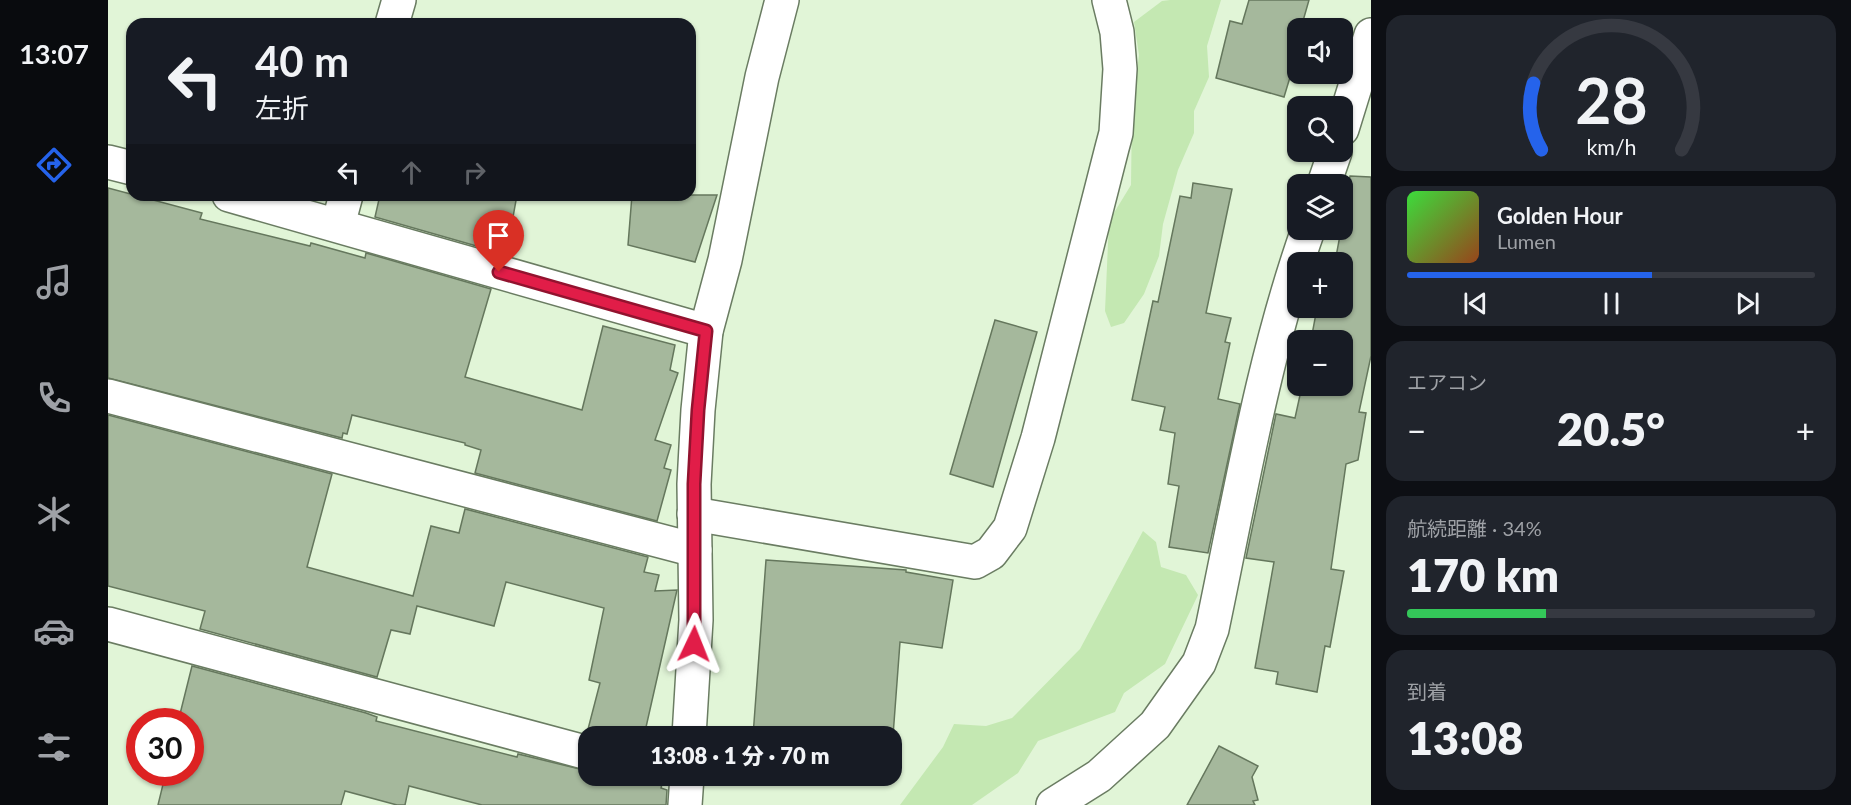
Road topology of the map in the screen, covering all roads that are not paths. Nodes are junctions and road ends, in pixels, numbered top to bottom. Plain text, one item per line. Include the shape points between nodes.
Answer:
1 (782, 0) edge
2 (1109, 0) edge
3 (1371, 35) edge
4 (1352, 96) edge
5 (108, 162) edge
6 (126, 166) edge
7 (274, 201) edge
8 (342, 210) edge
9 (1304, 240) edge
10 (706, 331) junction
11 (108, 396) edge
12 (694, 514) junction
13 (694, 550) junction
14 (108, 624) edge
15 (690, 726) edge
16 (578, 750) edge
17 (1100, 790) edge
18 (1053, 805) edge

1 - 10 street
2 - 12 street via 1120,69 1116,133 1038,438 1010,528 991,553 975,562
3 - 4 street
5 - 6 street
7 - 8 street
8 - 10 street
9 - 17 street via 1273,342 1212,629 1199,663 1155,725
10 - 12 street
11 - 13 street
12 - 13 street
13 - 15 street via 696,620
14 - 16 street
17 - 18 street

